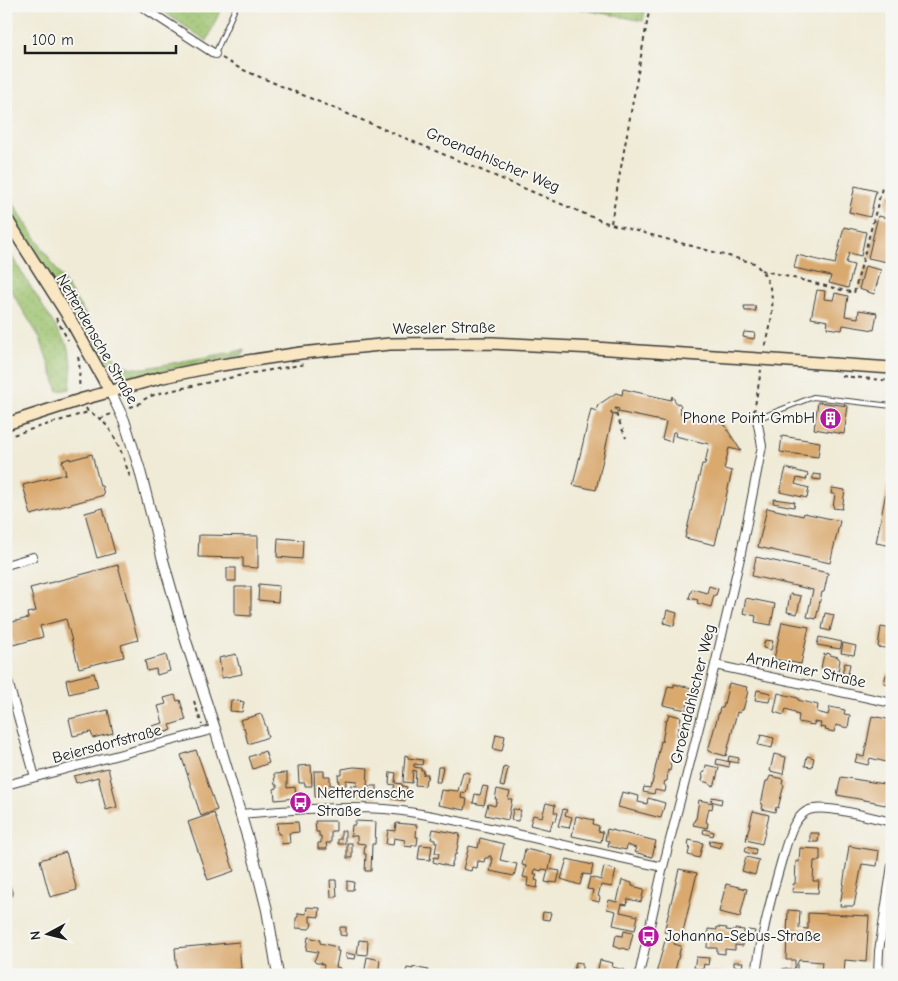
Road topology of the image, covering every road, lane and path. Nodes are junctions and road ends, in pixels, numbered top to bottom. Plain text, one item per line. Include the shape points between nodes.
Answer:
1 (141, 6) edge
2 (236, 6) edge
3 (650, 6) edge
4 (215, 54) junction
5 (882, 188) dead end
6 (6, 218) edge
7 (611, 224) junction
8 (761, 270) junction
9 (54, 315) dead end
10 (68, 340) dead end
11 (78, 356) dead end
12 (313, 363) dead end
13 (762, 364) junction
14 (892, 368) edge
15 (110, 392) junction
16 (83, 399) junction
17 (892, 406) edge
18 (120, 410) junction
19 (88, 412) junction
20 (616, 414) dead end
21 (757, 419) junction
22 (6, 424) edge
23 (6, 437) edge
24 (626, 438) dead end
25 (32, 557) dead end
26 (6, 565) edge
27 (715, 664) junction
28 (6, 674) edge
29 (892, 703) edge
30 (215, 729) junction
31 (35, 777) junction
32 (6, 785) edge
33 (241, 814) junction
34 (892, 822) edge
35 (892, 865) edge
36 (663, 867) junction
37 (278, 975) edge
38 (639, 975) edge
39 (756, 975) edge
40 (878, 975) edge

1 - 4 street
2 - 4 lane
3 - 7 path
4 - 7 path, Groendahlscher Weg via 241,69
5 - 8 path, Groendahlscher Weg via 854,293
6 - 15 main road, Netterdensche Straße via 70,320
7 - 8 path, Groendahlscher Weg via 754,263
8 - 13 path via 767,280 772,305 771,326
9 - 10 path
11 - 16 path
12 - 18 path via 160,392 138,405
13 - 14 main road, Weseler Straße
13 - 15 main road, Weseler Straße via 595,348 492,343 390,344 221,364 163,376
13 - 21 path via 753,411
15 - 16 main road, Weseler Straße
15 - 18 street, Netterdensche Straße
16 - 19 path
16 - 22 main road, Weseler Straße
17 - 21 lane via 813,397
18 - 19 path via 100,418
18 - 30 street, Netterdensche Straße
19 - 23 path
20 - 24 path
21 - 27 street, Groendahlscher Weg via 762,446
25 - 26 street
27 - 29 street, Arnheimer Straße
27 - 36 street, Groendahlscher Weg
28 - 31 street
30 - 31 street, Beiersdorfstraße
30 - 33 street, Netterdensche Straße
31 - 32 street, Beiersdorfstraße
33 - 36 street via 384,809 471,824
33 - 37 street, Netterdensche Straße via 267,910
34 - 39 street via 817,808 802,813 789,836 777,878
35 - 40 street
36 - 38 street, Groendahlscher Weg

